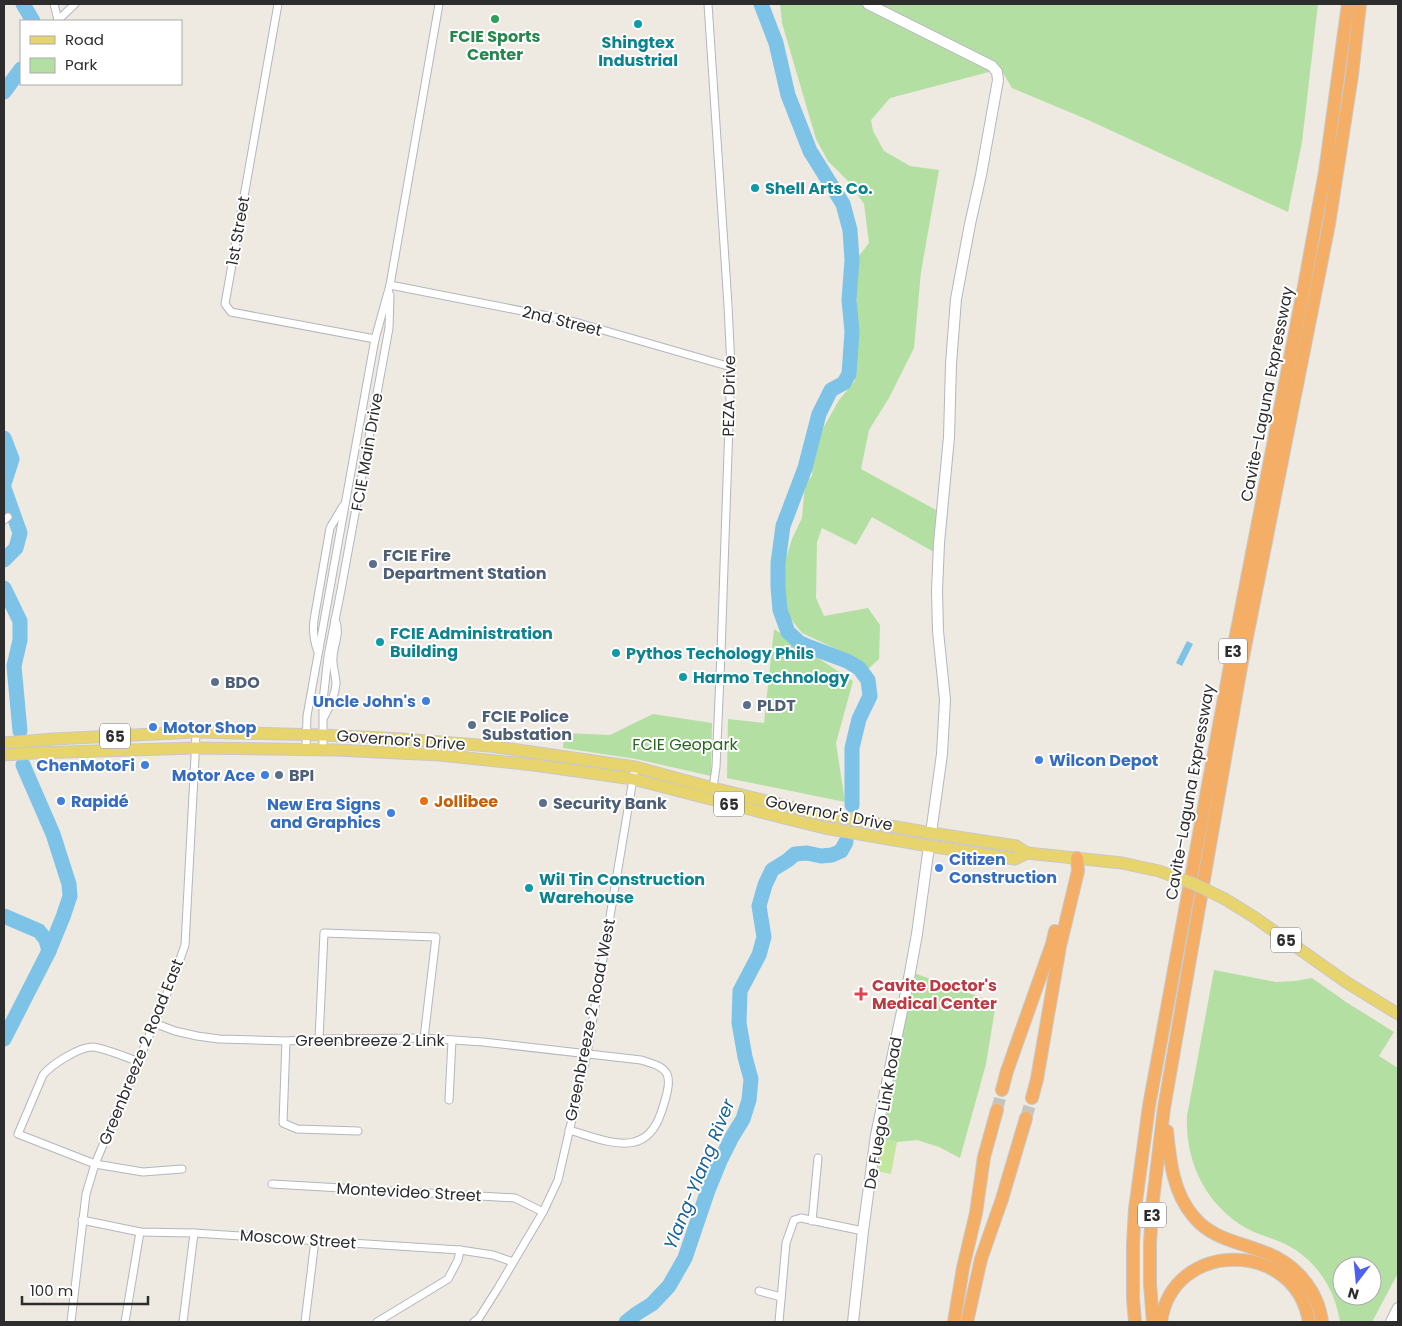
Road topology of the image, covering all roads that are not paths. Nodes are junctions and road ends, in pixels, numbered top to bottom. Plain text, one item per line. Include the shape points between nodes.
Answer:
1 (54, 4) edge
2 (75, 4) edge
3 (278, 4) edge
4 (440, 4) edge
5 (708, 4) edge
6 (868, 4) edge
7 (1348, 4) edge
8 (1360, 4) edge
9 (57, 20) edge
10 (58, 20) edge
11 (390, 285) junction
12 (375, 339) junction
13 (731, 367) junction
14 (346, 502) junction
15 (335, 619) junction
16 (318, 654) junction
17 (323, 717) junction
18 (196, 732) junction
19 (306, 734) junction
20 (327, 735) junction
21 (5, 743) edge
22 (195, 748) junction
23 (306, 749) junction
24 (327, 750) junction
25 (6, 755) edge
26 (635, 767) junction
27 (633, 779) junction
28 (713, 788) junction
29 (931, 833) junction
30 (929, 846) junction
31 (1027, 853) junction
32 (1077, 858) junction
33 (1398, 1014) edge
34 (154, 1023) junction
35 (424, 1038) junction
36 (319, 1039) junction
37 (452, 1040) junction
38 (286, 1041) junction
39 (587, 1054) junction
40 (138, 1062) junction
41 (1002, 1090) tunnel mouth
42 (1032, 1098) tunnel mouth
43 (449, 1100) dead end
44 (1164, 1108) junction
45 (996, 1110) tunnel mouth
46 (1026, 1118) tunnel mouth
47 (569, 1130) junction
48 (358, 1131) dead end
49 (818, 1158) dead end
50 (95, 1164) junction
51 (182, 1169) dead end
52 (272, 1184) dead end
53 (542, 1212) junction
54 (82, 1220) junction
55 (812, 1221) junction
56 (863, 1231) junction
57 (140, 1232) junction
58 (194, 1233) junction
59 (315, 1240) junction
60 (460, 1250) junction
61 (513, 1262) junction
62 (759, 1291) dead end
63 (781, 1298) junction
64 (1133, 1299) junction
65 (1398, 1308) edge
66 (968, 1321) edge
67 (71, 1322) edge
68 (125, 1322) edge
69 (183, 1322) edge
70 (305, 1322) edge
71 (377, 1322) edge
72 (474, 1322) edge
73 (779, 1322) edge
74 (854, 1322) edge
75 (954, 1322) edge
76 (1131, 1322) edge
77 (1135, 1322) edge
78 (1153, 1322) edge
79 (1161, 1322) edge
80 (1309, 1322) edge
81 (1322, 1322) edge
82 (1391, 1322) edge

1 - 9 street
2 - 10 street
3 - 12 street, 1st Street via 225,304 231,312
4 - 11 street, FCIE Main Drive
5 - 13 street, PEZA Drive
6 - 29 street via 992,66 998,80 956,299 951,355 949,437 938,591 938,631 945,700 942,754
7 - 64 highway, Cavite–Laguna Expressway / E3 via 1325,172 1150,1106 1135,1208
8 - 44 highway, Cavite–Laguna Expressway / E3 via 1329,224 1241,667
11 - 12 street, FCIE Main Drive
11 - 13 street, 2nd Street via 562,319
11 - 15 street, FCIE Main Drive via 389,328
12 - 14 street, FCIE Main Drive
13 - 28 street, PEZA Drive
14 - 16 street, FCIE Main Drive
14 - 16 street, FCIE Main Drive via 330,528 326,547 313,624
15 - 17 street, FCIE Main Drive
15 - 17 street, FCIE Main Drive via 339,628 333,657 336,684 332,703
16 - 19 street, FCIE Main Drive
17 - 20 street, FCIE Main Drive
18 - 19 main road, Governor's Drive / 65
18 - 21 main road, Governor's Drive / 65
18 - 22 street, Greenbreeze 2 Road East
19 - 20 main road, Governor's Drive / 65
19 - 23 street, FCIE Main Drive
20 - 24 main road
20 - 26 main road, Governor's Drive / 65 via 490,746
22 - 23 main road, Governor's Drive / 65
22 - 25 main road, Governor's Drive / 65
22 - 34 street, Greenbreeze 2 Road East via 185,944
23 - 24 main road, Governor's Drive / 65
24 - 27 main road, Governor's Drive / 65 via 440,755
26 - 27 street, Greenbreeze 2 Road West
26 - 28 main road, Governor's Drive / 65
27 - 30 main road, Governor's Drive / 65 via 825,828
27 - 39 street, Greenbreeze 2 Road West
28 - 29 main road, Governor's Drive / 65 via 827,815
29 - 31 main road, Governor's Drive / 65 via 1016,846
30 - 31 main road, Governor's Drive / 65 via 1015,859
30 - 56 street, De Fuego Link Road via 909,978 876,1135
31 - 32 main road, Governor's Drive / 65
32 - 33 main road, Governor's Drive / 65, bridge via 1159,871 1225,899
32 - 41 highway via 1070,870 1052,944
32 - 42 highway via 1078,871 1060,946
34 - 38 street, Greenbreeze 2 Link via 212,1038
34 - 40 street, Greenbreeze 2 Road East
35 - 36 street, Greenbreeze 2 Link
35 - 36 street via 436,937 324,933
35 - 37 street, Greenbreeze 2 Link
36 - 38 street, Greenbreeze 2 Link
37 - 39 street, Greenbreeze 2 Link
37 - 43 street
38 - 48 street via 283,1123 297,1129
39 - 47 street, Greenbreeze 2 Road West
39 - 47 street via 658,1065 669,1080 663,1112 648,1135 634,1142 603,1140
40 - 50 street, Greenbreeze 2 Road East
40 - 50 street via 94,1047 49,1068 18,1134
44 - 78 highway, Cavite–Laguna Expressway / E3 via 1150,1244
44 - 81 highway via 1174,1177 1188,1210 1213,1233 1288,1264 1312,1292
45 - 75 highway via 984,1157
46 - 66 highway via 981,1259
47 - 53 street, Greenbreeze 2 Road West via 558,1180
49 - 55 street
50 - 51 street via 143,1172
50 - 54 street, Greenbreeze 2 Road East
52 - 53 street, Montevideo Street via 515,1198
53 - 61 street, Greenbreeze 2 Road West
54 - 57 street, Moscow Street
54 - 67 street, Greenbreeze 2 Road East
55 - 56 street
55 - 63 street via 794,1220 786,1244
56 - 74 street, De Fuego Link Road
57 - 58 street, Moscow Street
57 - 68 street
58 - 59 street, Moscow Street
58 - 69 street
59 - 60 street, Moscow Street
59 - 70 street
60 - 61 street, Moscow Street
60 - 71 street via 448,1279
61 - 72 street, Greenbreeze 2 Road West
62 - 63 street
63 - 73 street
64 - 76 highway
64 - 77 highway, Cavite–Laguna Expressway / E3
65 - 82 street
79 - 80 highway via 1170,1296 1185,1278 1198,1268 1228,1259 1248,1260 1266,1266 1288,1280 1299,1294

